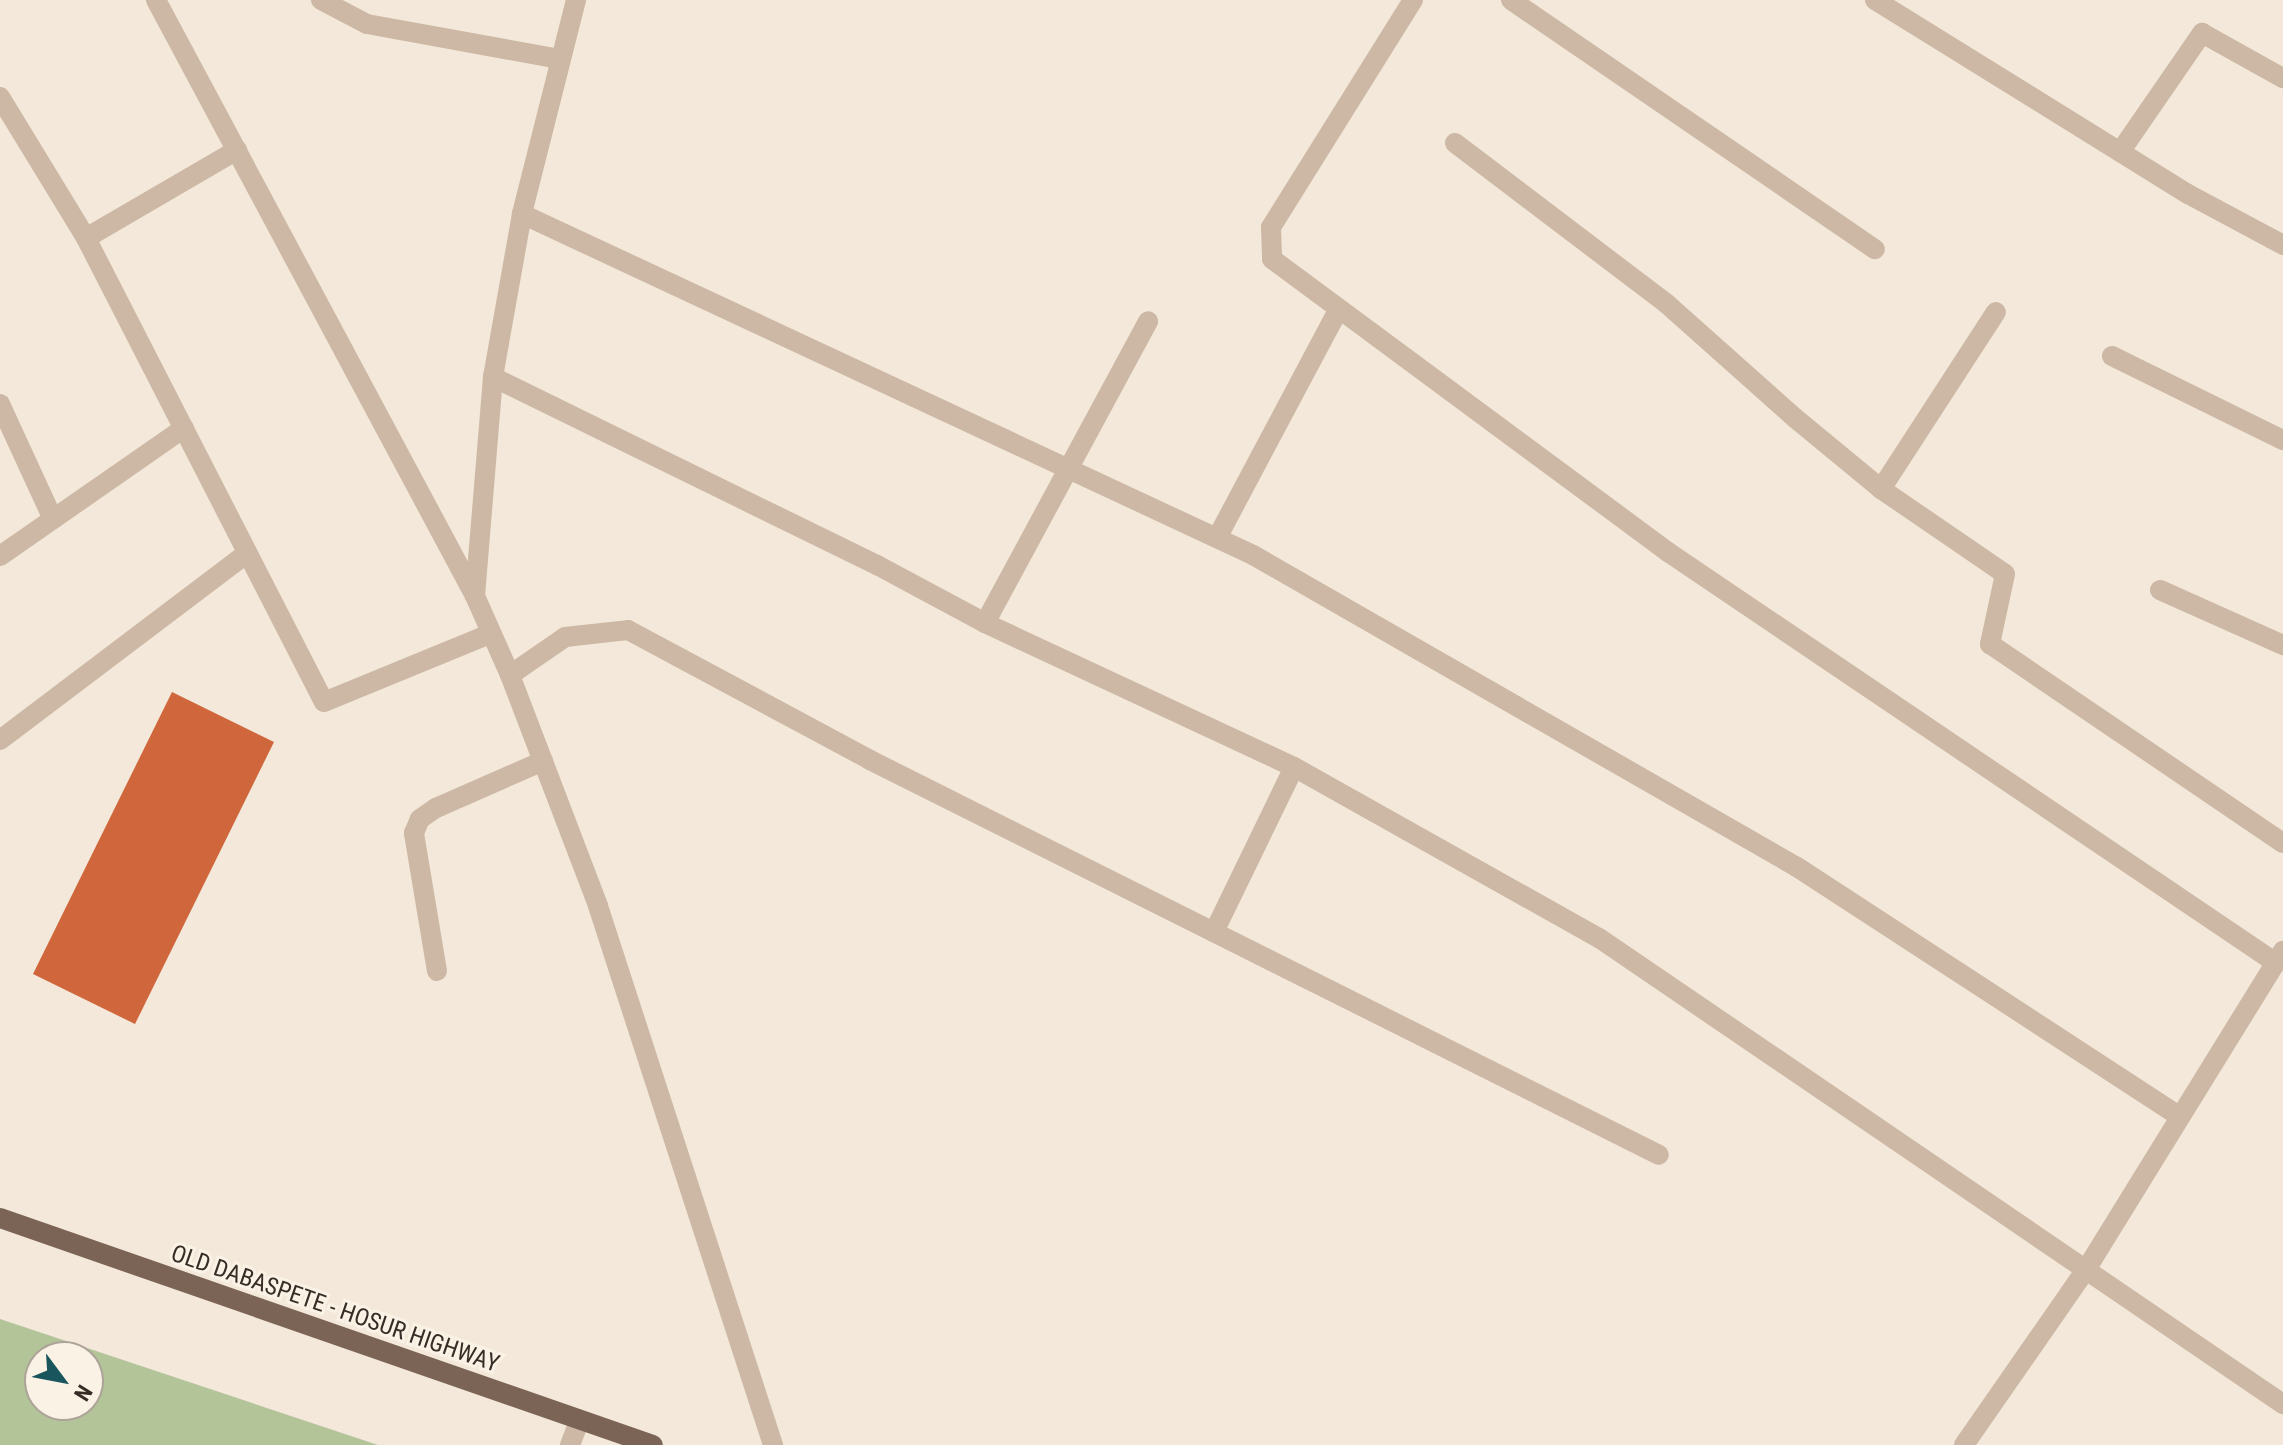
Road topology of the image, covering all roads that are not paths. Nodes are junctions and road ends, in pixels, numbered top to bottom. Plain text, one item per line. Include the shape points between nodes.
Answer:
1 (156, 0) edge
2 (321, 0) edge
3 (576, 0) edge
4 (1413, 0) edge
5 (1511, 0) edge
6 (1875, 0) edge
7 (559, 59) junction
8 (2283, 78) edge
9 (0, 97) edge
10 (1455, 143) dead end
11 (237, 150) junction
12 (2120, 152) junction
13 (522, 214) junction
14 (86, 238) junction
15 (2283, 245) edge
16 (1875, 249) dead end
17 (1339, 309) junction
18 (1996, 312) dead end
19 (1148, 321) dead end
20 (2112, 356) dead end
21 (493, 377) junction
22 (0, 404) edge
23 (184, 428) junction
24 (2283, 440) edge
25 (1070, 470) junction
26 (1881, 489) junction
27 (52, 517) junction
28 (1217, 538) junction
29 (246, 554) junction
30 (0, 556) edge
31 (2160, 590) dead end
32 (475, 596) junction
33 (985, 623) junction
34 (490, 634) junction
35 (2283, 645) edge
36 (510, 675) junction
37 (0, 740) edge
38 (543, 761) junction
39 (1294, 767) junction
40 (2283, 843) edge
41 (1214, 932) junction
42 (2279, 957) edge
43 (437, 971) dead end
44 (2180, 1117) junction
45 (1659, 1155) dead end
46 (0, 1218) edge
47 (2087, 1268) junction
48 (2283, 1404) edge
49 (579, 1422) junction
50 (570, 1445) edge
51 (653, 1445) edge
52 (773, 1445) edge
53 (1964, 1445) edge

1 - 11 street
2 - 7 street via 387,29
3 - 7 street
4 - 17 street via 1271,227 1272,259
5 - 16 street
6 - 12 street
7 - 13 street
8 - 12 street via 2202,33
9 - 14 street
10 - 26 street via 1667,304
11 - 14 street
11 - 32 street
12 - 15 street
13 - 21 street
13 - 25 street
14 - 23 street
17 - 28 street
17 - 42 street via 1668,552
18 - 26 street
19 - 25 street
20 - 24 street
21 - 32 street
21 - 33 street
22 - 27 street
23 - 27 street
23 - 29 street
25 - 28 street
25 - 33 street
26 - 40 street via 2005,574 1990,644
27 - 30 street
28 - 44 street via 1797,867
29 - 34 street via 324,702
29 - 37 street
31 - 35 street
32 - 34 street
33 - 39 street
34 - 36 street
36 - 38 street
36 - 41 street via 565,637 628,630 870,760
38 - 43 street via 420,819 414,833
38 - 52 street via 598,906
39 - 41 street
39 - 47 street via 1599,938
41 - 45 street
42 - 44 street
44 - 47 street
46 - 49 main road, OLD DABASPETE - HOSUR HIGHWAY
47 - 48 street
47 - 53 street
49 - 50 street
49 - 51 main road, OLD DABASPETE - HOSUR HIGHWAY

